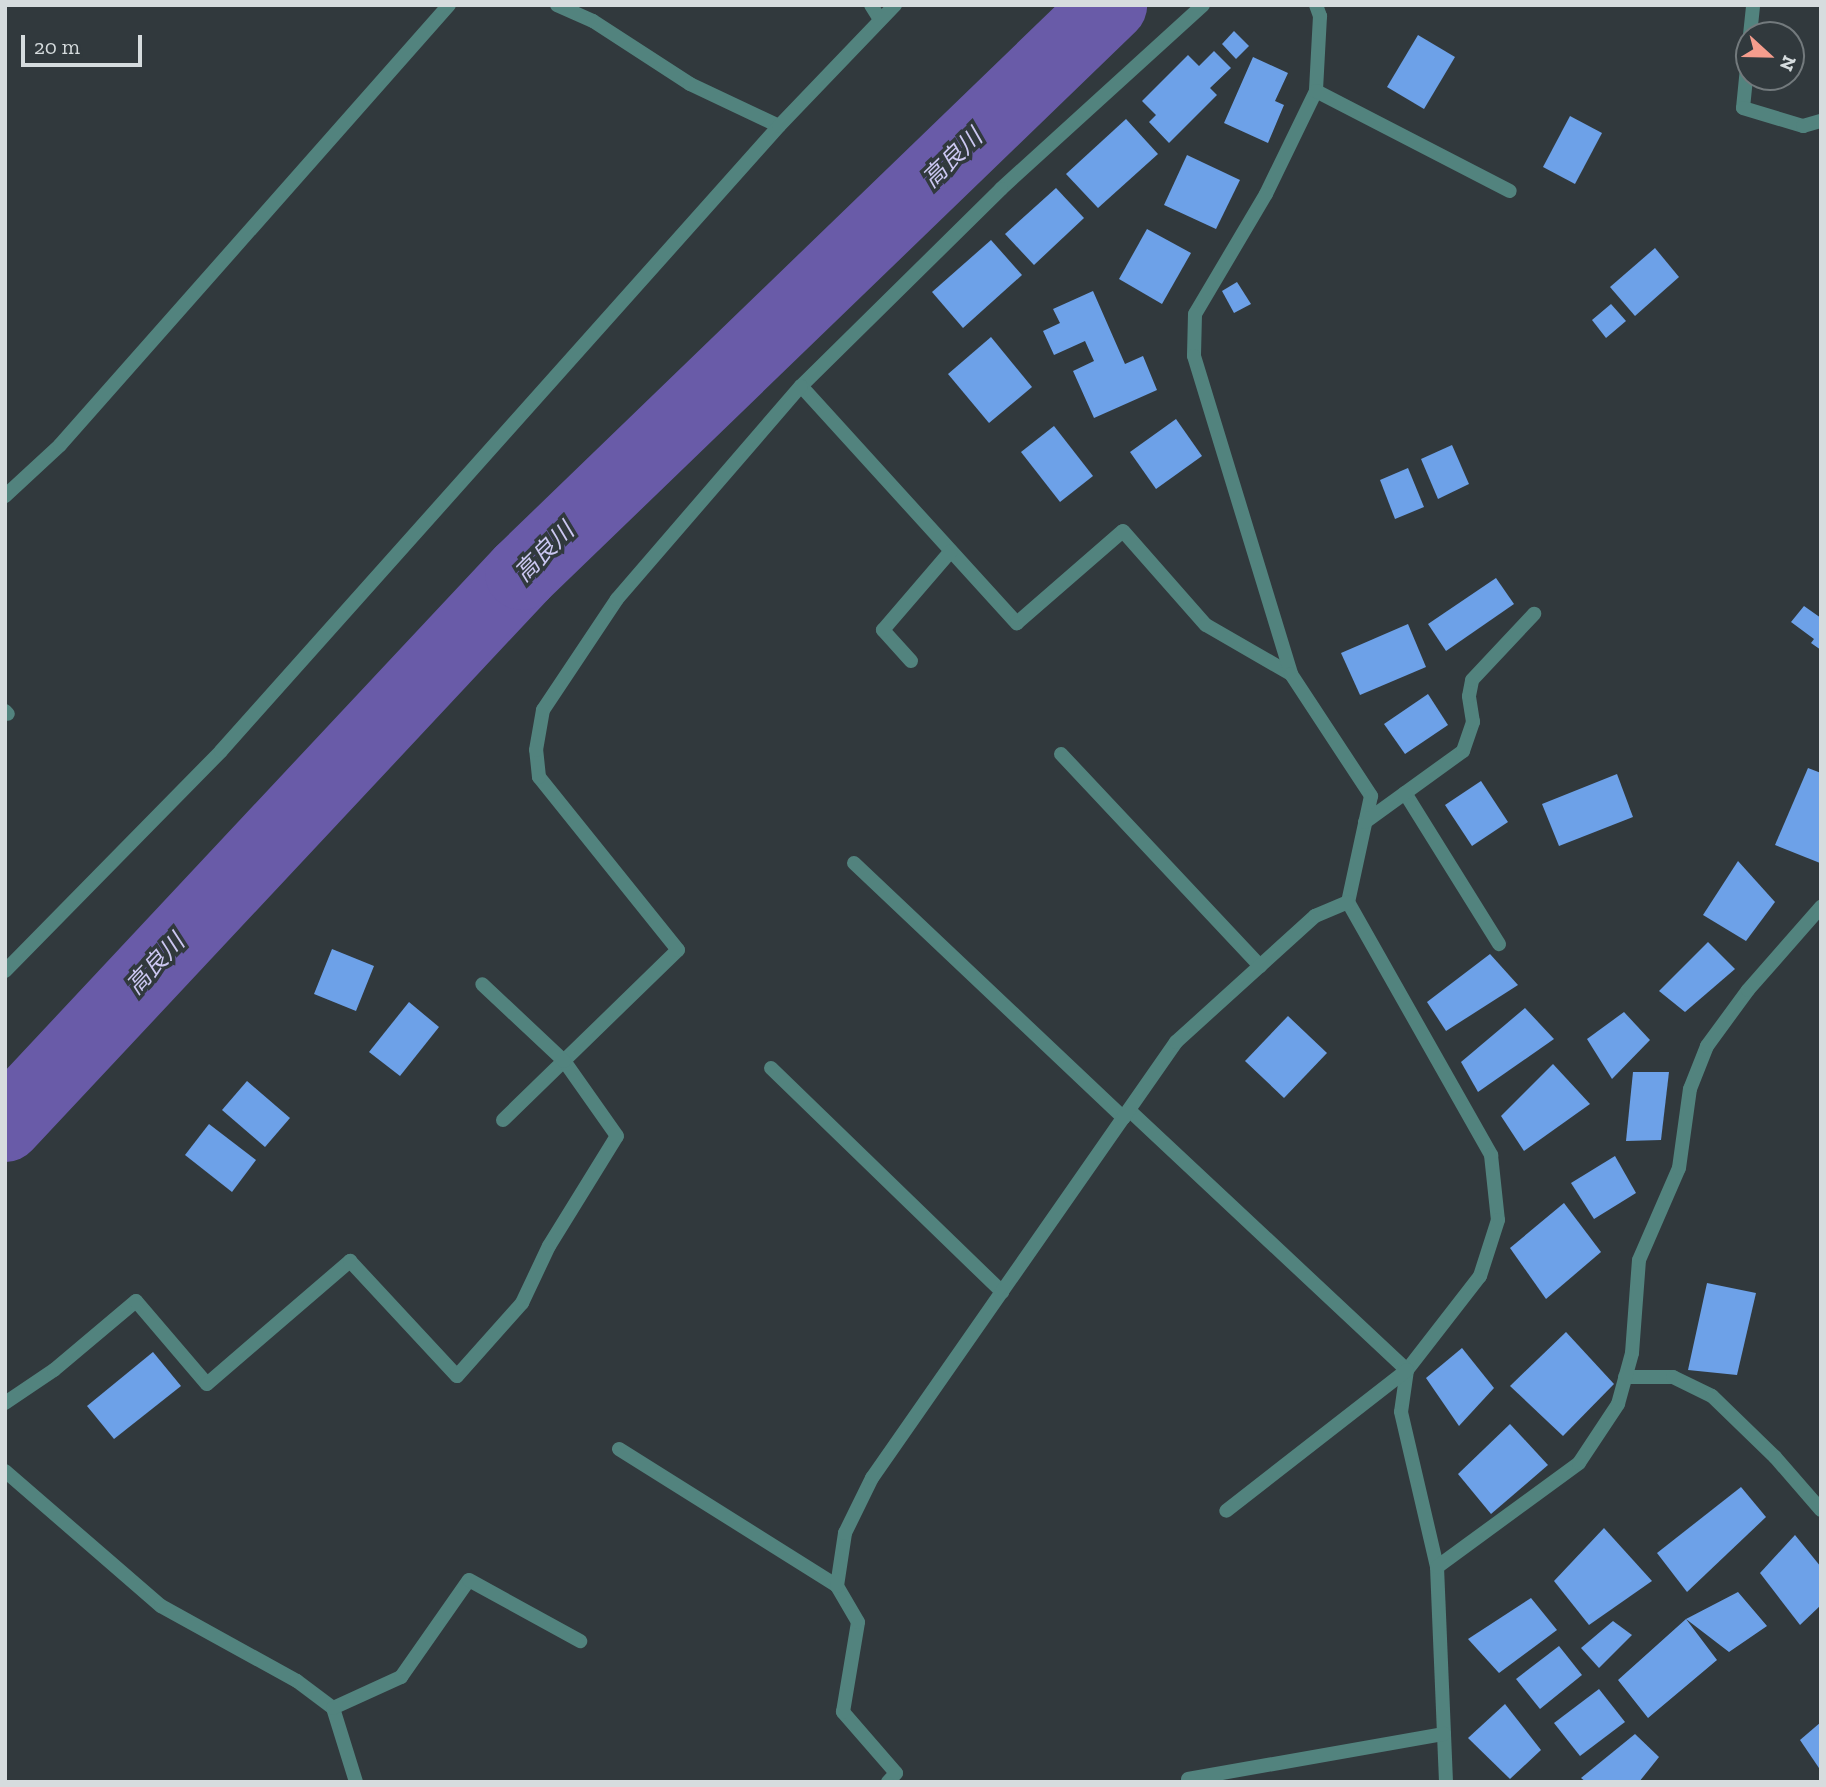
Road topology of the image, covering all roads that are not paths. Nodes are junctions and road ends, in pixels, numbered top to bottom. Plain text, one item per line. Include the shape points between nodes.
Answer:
1 (449, 5) edge
2 (557, 5) edge
3 (871, 5) edge
4 (895, 5) edge
5 (1203, 5) edge
6 (1316, 5) edge
7 (879, 18) junction
8 (1316, 91) junction
9 (1745, 91) edge
10 (1821, 121) edge
11 (779, 126) junction
12 (1510, 191) dead end
13 (801, 386) junction
14 (5, 496) edge
15 (951, 551) junction
16 (1534, 614) dead end
17 (911, 662) dead end
18 (1291, 674) junction
19 (1061, 754) dead end
20 (1405, 793) junction
21 (1366, 822) junction
22 (854, 863) dead end
23 (1348, 902) junction
24 (1820, 909) edge
25 (1499, 944) dead end
26 (1260, 966) junction
27 (5, 971) edge
28 (482, 984) dead end
29 (564, 1061) junction
30 (771, 1068) dead end
31 (1126, 1114) junction
32 (503, 1120) dead end
33 (1002, 1292) junction
34 (1406, 1370) junction
35 (1625, 1377) junction
36 (5, 1403) edge
37 (619, 1448) dead end
38 (5, 1471) edge
39 (1821, 1510) edge
40 (1227, 1511) dead end
41 (1437, 1567) junction
42 (837, 1586) junction
43 (580, 1642) dead end
44 (333, 1707) junction
45 (1444, 1734) junction
46 (1188, 1779) dead end
47 (356, 1782) edge
48 (888, 1782) edge
49 (1446, 1782) edge

1 - 14 street via 60,445
2 - 11 street via 593,21 690,85
3 - 7 street
4 - 7 street
5 - 13 street via 1001,189
6 - 8 street via 1320,16
7 - 11 street
8 - 12 street
8 - 18 street via 1266,194 1195,314 1194,356
9 - 10 street via 1743,108 1803,126
11 - 27 street via 221,751
13 - 15 street
13 - 29 street via 617,599 542,710 536,750 539,777 678,950
15 - 17 street via 883,630
15 - 18 street via 1017,623 1122,531 1206,625
16 - 20 street via 1472,680 1473,722 1463,751
18 - 21 street via 1371,796
19 - 26 street
20 - 21 street
20 - 25 street
21 - 23 street
22 - 31 street
23 - 26 street via 1315,916
23 - 34 street via 1490,1155 1498,1220 1480,1276
24 - 35 street via 1748,990 1707,1046 1690,1089 1679,1168 1639,1260 1632,1353
26 - 31 street via 1176,1042
28 - 29 street
29 - 32 street
29 - 36 street via 617,1136 549,1246 522,1303 457,1376 350,1261 207,1384 136,1301 54,1370
30 - 33 street
31 - 33 street
31 - 34 street
33 - 42 street via 872,1478 845,1533
34 - 40 street
34 - 41 street via 1401,1412
35 - 39 street via 1673,1377 1712,1396
35 - 41 street via 1618,1404 1579,1462
37 - 42 street
38 - 44 street via 161,1606 297,1681
41 - 45 street
42 - 48 street via 858,1622 843,1712 896,1773
43 - 44 street via 469,1580 401,1677
44 - 47 street
45 - 46 street
45 - 49 street

